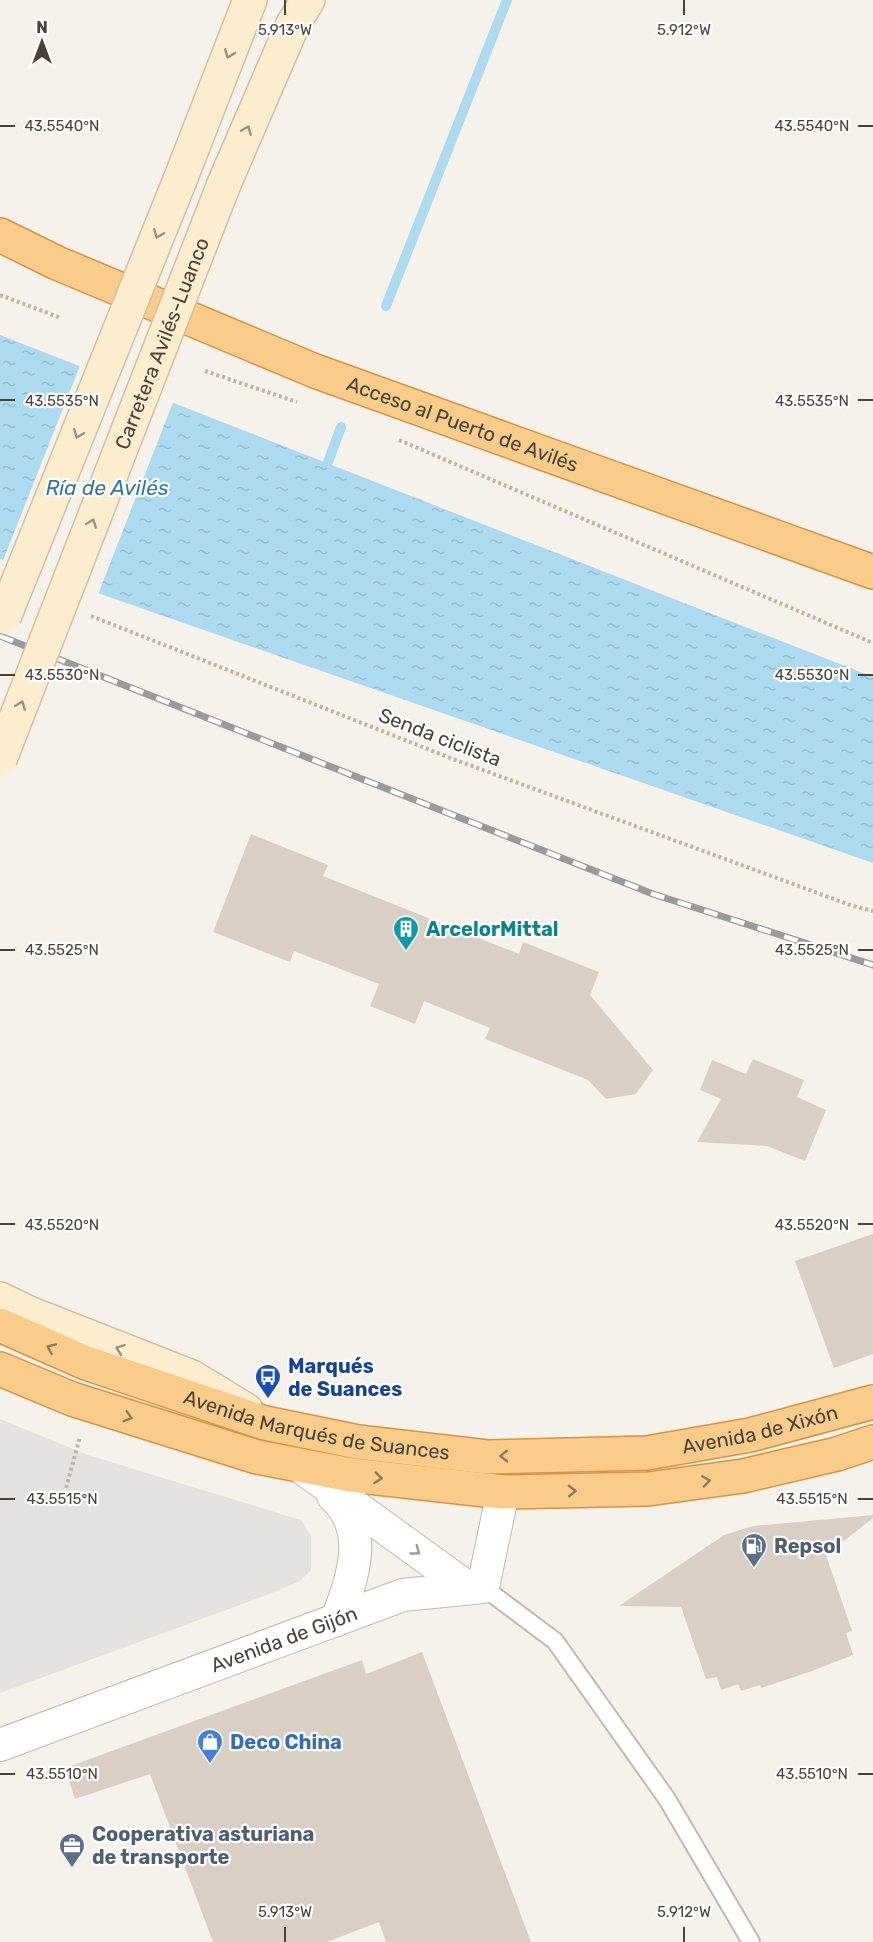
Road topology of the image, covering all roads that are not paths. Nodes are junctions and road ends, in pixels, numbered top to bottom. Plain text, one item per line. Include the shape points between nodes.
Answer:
1 (250, 0) edge
2 (308, 0) edge
3 (0, 235) edge
4 (0, 244) edge
5 (57, 263) junction
6 (873, 572) edge
7 (0, 627) edge
8 (0, 759) edge
9 (0, 1299) edge
10 (0, 1325) edge
11 (0, 1369) edge
12 (873, 1402) edge
13 (265, 1423) junction
14 (873, 1442) edge
15 (647, 1453) joint
16 (301, 1467) junction
17 (648, 1489) joint
18 (503, 1492) junction
19 (475, 1588) junction
20 (337, 1620) junction
21 (0, 1745) edge
22 (751, 1942) edge

1 -> 7 main road, bridge
8 -> 2 main road, Carretera Avilés-Luanco, bridge via 224,184 292,24
3 - 5 highway
4 - 5 highway
5 - 6 highway, Acceso al Puerto de Avilés via 315,371
13 -> 9 main road via 192,1377
13 -> 10 highway, Avenida Marqués de Suances via 86,1363
11 -> 16 highway, Avenida Marqués de Suances via 89,1404
12 - 15 highway, Avenida de Xixón via 750,1435
15 -> 13 highway, Avenida Marqués de Suances via 487,1457 358,1442
17 -> 14 highway, Avenida de Xixón via 743,1476
16 -> 18 highway, Avenida Marqués de Suances
16 -> 19 street
16 - 20 street via 338,1500 352,1523 357,1544 352,1579
18 -> 17 highway, Avenida Marqués de Suances
18 - 19 street
19 - 20 street, Avenida de Gijón via 403,1594
19 - 22 lane via 555,1641 667,1799
20 - 21 street, Avenida de Gijón

